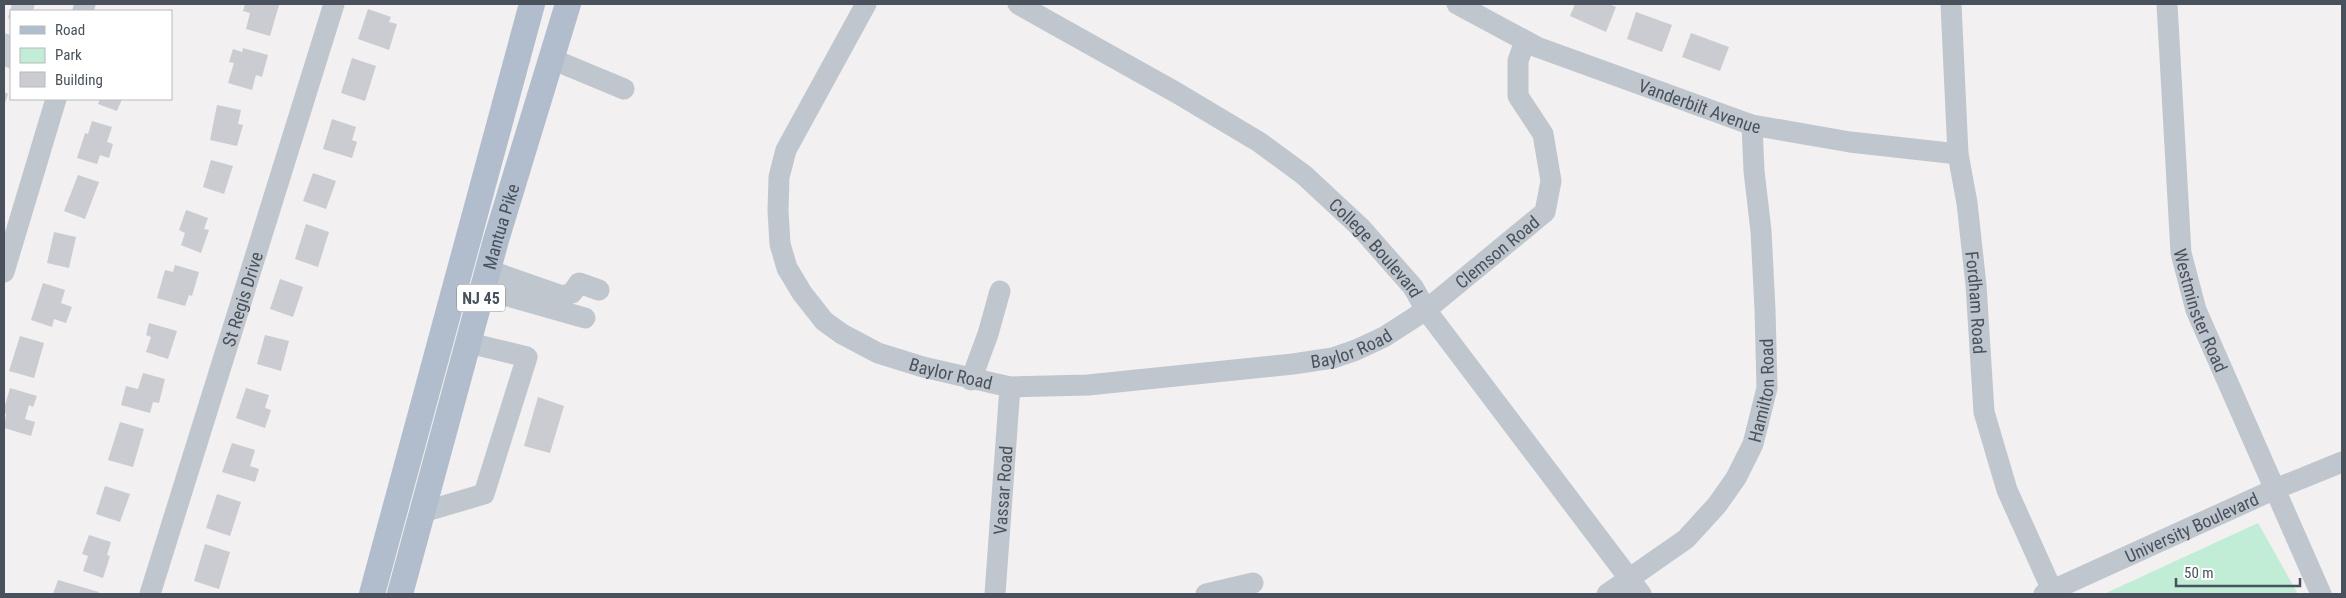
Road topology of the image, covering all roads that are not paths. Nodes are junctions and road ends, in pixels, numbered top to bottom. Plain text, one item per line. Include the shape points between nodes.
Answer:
1 (334, 4) edge
2 (532, 4) edge
3 (568, 4) edge
4 (578, 4) edge
5 (866, 4) edge
6 (1018, 4) edge
7 (1457, 4) edge
8 (1951, 4) edge
9 (2167, 4) edge
10 (1525, 41) junction
11 (559, 62) junction
12 (624, 89) dead end
13 (56, 100) edge
14 (538, 104) junction
15 (1752, 125) junction
16 (1958, 154) junction
17 (4, 272) edge
18 (486, 279) junction
19 (599, 290) dead end
20 (1000, 291) dead end
21 (1426, 310) junction
22 (585, 318) dead end
23 (469, 343) junction
24 (971, 380) junction
25 (1010, 387) junction
26 (2342, 462) edge
27 (2273, 490) junction
28 (423, 512) junction
29 (1253, 583) dead end
30 (1635, 586) edge
31 (2048, 592) edge
32 (150, 594) edge
33 (372, 594) edge
34 (400, 594) edge
35 (995, 594) edge
36 (1206, 594) edge
37 (1608, 594) edge
38 (2321, 594) edge

1 - 32 street, St Regis Drive
2 - 33 main road, Mantua Pike / NJ 45
3 - 14 main road, Mantua Pike / NJ 45
4 - 11 main road
5 - 24 street, Baylor Road via 786,150 779,177 780,244 787,268 802,293 824,321 842,334 878,353
6 - 21 street, College Boulevard via 1243,132 1304,175 1361,228 1413,287
7 - 10 street, Vanderbilt Avenue
8 - 16 street, Fordham Road
9 - 27 street, Westminster Road via 2181,253 2196,310
10 - 15 street, Vanderbilt Avenue
10 - 21 street, Clemson Road via 1518,61 1518,96 1543,134 1551,181 1545,212
11 - 12 street
11 - 14 main road via 549,94
13 - 17 street
14 - 18 main road, Mantua Pike / NJ 45
15 - 16 street, Vanderbilt Avenue via 1850,142
15 - 30 street, Hamilton Road via 1765,309 1766,388 1761,415 1753,444 1718,506
16 - 31 street, Fordham Road via 1976,285 1984,412 2007,490
18 - 19 street via 562,296 572,293 579,283
18 - 22 street
18 - 23 main road, Mantua Pike / NJ 45
20 - 24 street
21 - 25 street, Baylor Road via 1384,337 1333,358 1088,384
21 - 30 street, College Boulevard
23 - 28 main road, Mantua Pike / NJ 45
23 - 28 street via 527,357 484,494
24 - 25 street, Baylor Road
25 - 35 street, Vassar Road
26 - 27 street, University Boulevard
27 - 31 street, University Boulevard
27 - 38 street, Westminster Road
28 - 34 main road, Mantua Pike / NJ 45
29 - 36 street
30 - 37 street, Hamilton Road

